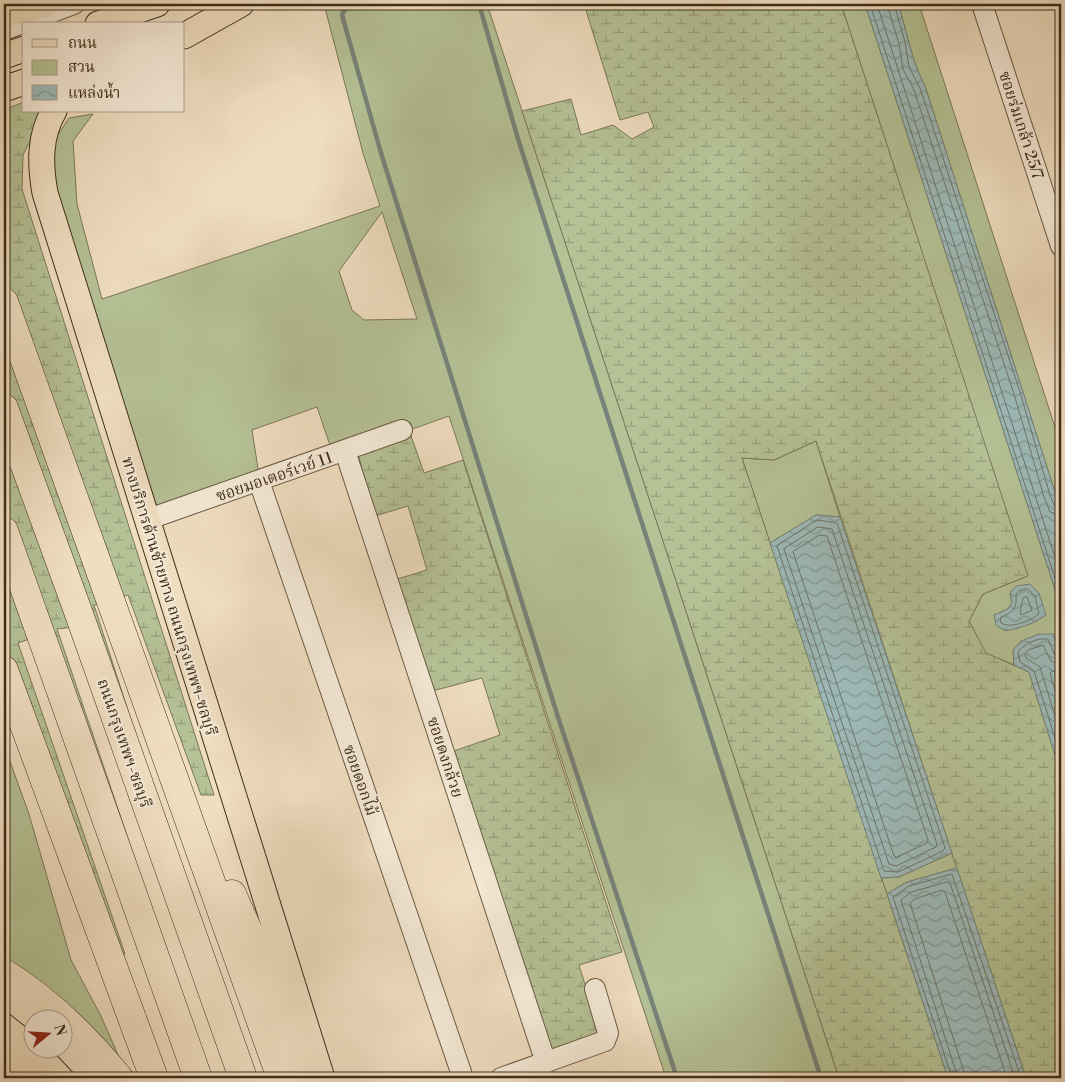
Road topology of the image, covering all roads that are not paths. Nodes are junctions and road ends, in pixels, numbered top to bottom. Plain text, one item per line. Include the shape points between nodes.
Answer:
1 (17, 4) edge
2 (45, 4) edge
3 (74, 4) edge
4 (235, 4) edge
5 (241, 4) edge
6 (982, 4) edge
7 (146, 8) edge
8 (4, 15) edge
9 (26, 22) edge
10 (104, 22) edge
11 (22, 23) edge
12 (185, 24) edge
13 (4, 30) edge
14 (185, 35) edge
15 (22, 50) edge
16 (4, 56) edge
17 (22, 83) edge
18 (4, 89) edge
19 (54, 113) edge
20 (1061, 246) edge
21 (4, 302) edge
22 (4, 408) edge
23 (402, 430) dead end
24 (345, 451) junction
25 (259, 481) junction
26 (146, 520) junction
27 (4, 531) edge
28 (4, 670) edge
29 (165, 756) junction
30 (4, 973) edge
31 (595, 989) dead end
32 (4, 993) edge
33 (25, 1010) edge
34 (268, 1042) junction
35 (72, 1053) edge
36 (546, 1063) junction
37 (96, 1078) edge
38 (119, 1078) edge
39 (154, 1078) edge
40 (198, 1078) edge
41 (243, 1078) edge
42 (273, 1078) edge
43 (281, 1078) edge
44 (304, 1078) edge
45 (322, 1078) edge
46 (462, 1078) edge
47 (500, 1078) edge

1 - 8 main road
2 - 8 main road
3 - 9 street
4 - 12 main road
5 - 14 main road
6 - 20 street, ซอยร่มเกล้า 25/7
7 - 10 main road
11 - 13 street
15 - 16 main road
17 - 18 main road
19 - 26 main road, ทางบริการด้านซ้ายทาง ถนนกรุงเทพฯ-ชลบุรี via 42,145 44,193
21 - 29 highway
22 - 41 highway, ถนนกรุงเทพฯ-ชลบุรี
23 - 24 street, ซอยมอเตอร์เวย์ 11
24 - 25 street, ซอยมอเตอร์เวย์ 11
24 - 36 street, ซอยดงกล้วย
25 - 26 street, ซอยมอเตอร์เวย์ 11
25 - 46 street, ซอยดอกไม้
26 - 45 main road, ทางบริการด้านซ้ายทาง ถนนกรุงเทพฯ-ชลบุรี
27 - 40 highway
28 - 39 highway
29 - 34 highway
29 - 44 highway via 259,955
30 - 38 highway via 62,1017 100,1054
31 - 36 street via 607,1039
32 - 33 main road
34 - 42 highway
34 - 43 highway
35 - 37 main road
36 - 47 street

